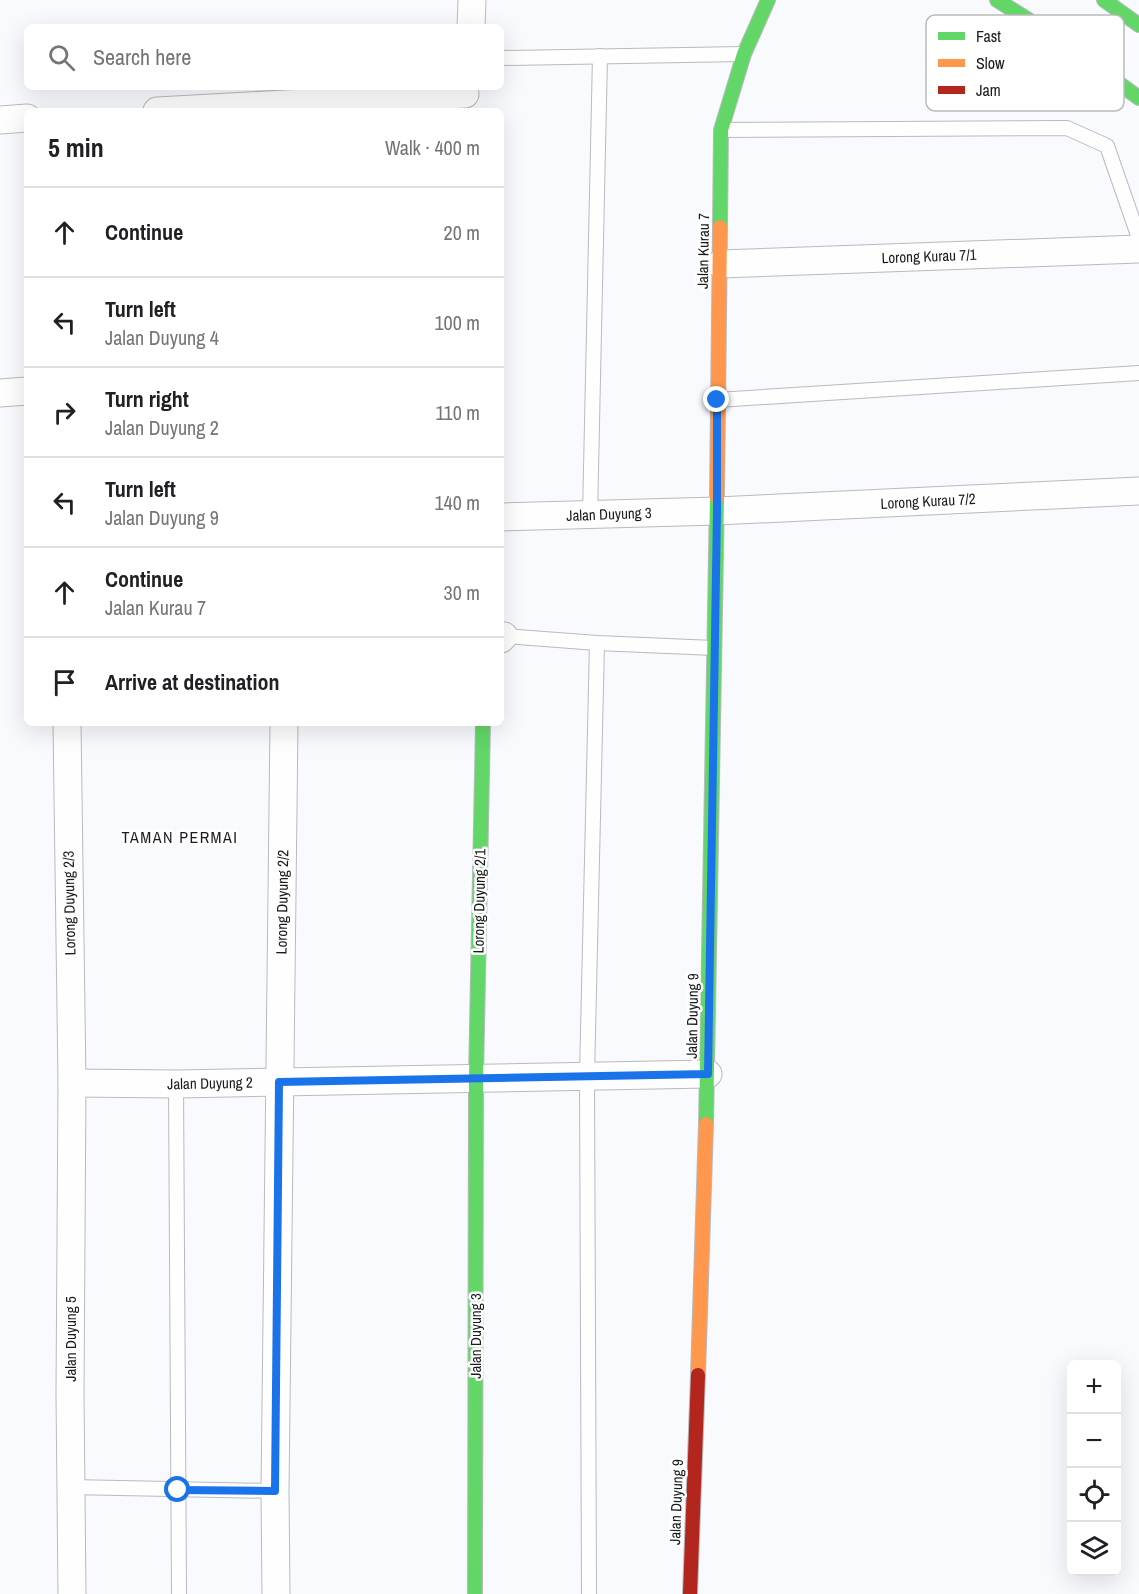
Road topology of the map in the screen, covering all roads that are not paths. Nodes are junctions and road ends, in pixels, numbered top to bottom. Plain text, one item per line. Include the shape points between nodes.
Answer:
1 (472, 0) edge
2 (768, 0) edge
3 (997, 0) edge
4 (1104, 0) edge
5 (1021, 15) edge
6 (471, 24) edge
7 (1139, 25) edge
8 (744, 54) junction
9 (600, 56) junction
10 (504, 58) edge
11 (1124, 87) edge
12 (465, 97) edge
13 (1139, 98) edge
14 (223, 108) edge
15 (24, 118) edge
16 (0, 120) edge
17 (722, 130) junction
18 (1139, 238) edge
19 (1139, 249) edge
20 (720, 264) junction
21 (1139, 373) edge
22 (24, 391) edge
23 (0, 393) edge
24 (717, 400) junction
25 (1139, 491) edge
26 (717, 511) junction
27 (590, 515) junction
28 (504, 517) edge
29 (504, 638) edge
30 (597, 643) junction
31 (714, 648) junction
32 (67, 726) edge
33 (284, 726) edge
34 (483, 726) edge
35 (708, 1074) junction
36 (587, 1076) junction
37 (476, 1078) junction
38 (279, 1082) junction
39 (72, 1083) junction
40 (176, 1084) junction
41 (70, 1487) junction
42 (178, 1490) junction
43 (275, 1491) junction
44 (72, 1594) edge
45 (179, 1594) edge
46 (276, 1594) edge
47 (475, 1594) edge
48 (589, 1594) edge
49 (690, 1594) edge

1 - 6 street
2 - 8 street, Jalan Kurau 7
3 - 5 street
4 - 7 street
8 - 9 lane
8 - 17 street, Jalan Kurau 7
9 - 10 lane
9 - 27 lane
11 - 13 street
12 - 14 street
15 - 16 street
17 - 18 lane via 1067,128 1107,146
17 - 20 street, Jalan Kurau 7
19 - 20 street, Lorong Kurau 7/1
20 - 24 street, Jalan Kurau 7
21 - 24 lane
22 - 23 street
24 - 26 street, Jalan Kurau 7
25 - 26 street, Lorong Kurau 7/2
26 - 27 street, Jalan Duyung 3
26 - 31 street, Jalan Duyung 9
27 - 28 street, Jalan Duyung 3
29 - 30 lane
30 - 31 lane
30 - 36 lane
31 - 35 street, Jalan Duyung 9
32 - 39 street, Lorong Duyung 2/3
33 - 38 street, Lorong Duyung 2/2
34 - 37 street, Lorong Duyung 2/1
35 - 36 street, Jalan Duyung 2
35 - 49 street, Jalan Duyung 9
36 - 37 street, Jalan Duyung 2
36 - 48 lane
37 - 38 street, Jalan Duyung 2
37 - 47 street, Jalan Duyung 3
38 - 40 street, Jalan Duyung 2
38 - 43 street, Lorong Duyung 2/2
39 - 40 street, Jalan Duyung 2
39 - 41 street, Jalan Duyung 5
40 - 42 lane
41 - 42 lane
41 - 44 street, Jalan Duyung 5
42 - 43 lane
42 - 45 lane
43 - 46 street, Lorong Duyung 2/2

